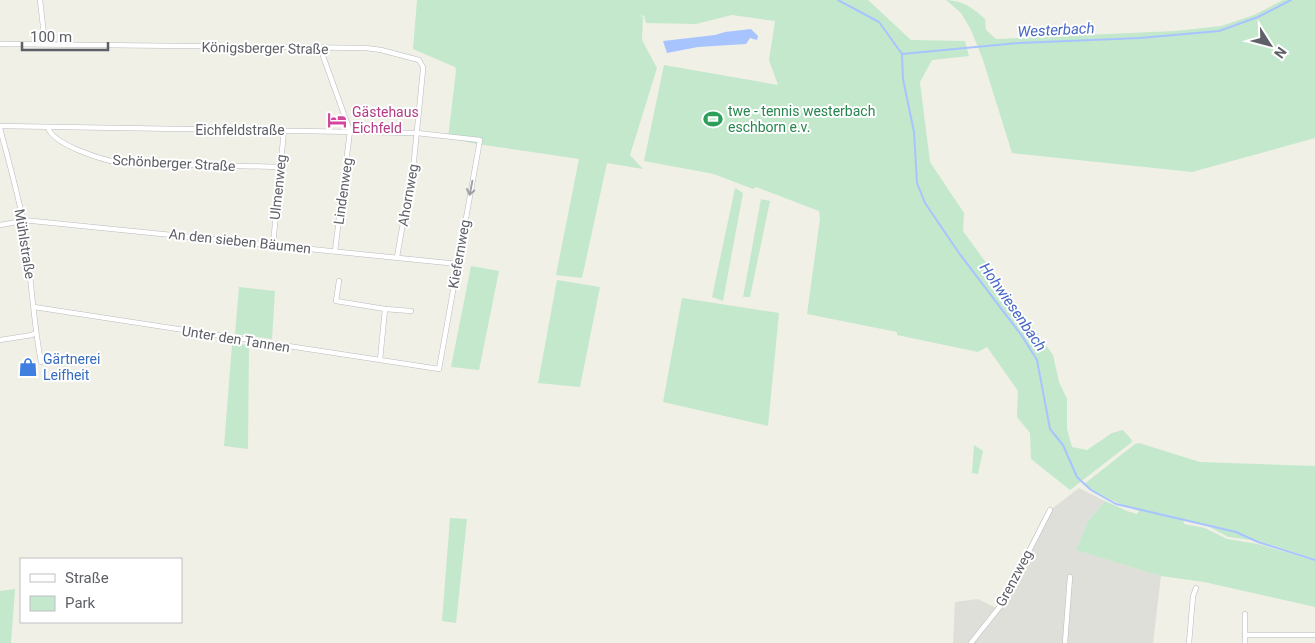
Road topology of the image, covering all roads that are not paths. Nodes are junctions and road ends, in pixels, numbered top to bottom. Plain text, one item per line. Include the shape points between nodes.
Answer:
1 (40, 0) edge
2 (0, 44) edge
3 (45, 44) junction
4 (322, 49) junction
5 (409, 56) joint
6 (0, 127) edge
7 (48, 127) junction
8 (284, 130) junction
9 (350, 131) junction
10 (418, 132) junction
11 (480, 140) joint
12 (280, 167) junction
13 (23, 220) junction
14 (0, 225) edge
15 (273, 245) junction
16 (335, 251) junction
17 (397, 258) junction
18 (458, 264) junction
19 (339, 282) dead end
20 (34, 307) junction
21 (384, 309) junction
22 (411, 311) dead end
23 (36, 333) junction
24 (0, 340) edge
25 (380, 360) junction
26 (41, 362) dead end
27 (439, 369) joint
28 (1050, 510) dead end
29 (1070, 577) dead end
30 (1196, 588) dead end
31 (1245, 614) dead end
32 (1245, 635) junction
33 (1315, 635) edge
34 (972, 643) edge
35 (1064, 643) edge
36 (1189, 643) edge
37 (1245, 643) edge

1 - 3 street
2 - 3 street, Königsberger Straße
3 - 4 street, Königsberger Straße
4 - 5 street, Königsberger Straße via 366,48
4 - 9 street
5 - 10 street, Ahornweg via 419,60 423,66
6 - 7 street, Eichfeldstraße
6 - 13 street, Mühlstraße
7 - 8 street, Eichfeldstraße
7 - 12 street, Schönberger Straße via 53,135 79,151 120,163
8 - 9 street, Eichfeldstraße
8 - 12 street, Ulmenweg
9 - 10 street, Eichfeldstraße
9 - 16 street, Lindenweg
10 - 11 street, Eichfeldstraße
10 - 17 street, Ahornweg
11 -> 18 street, Kiefernweg
12 - 15 street, Ulmenweg
13 - 14 street, An den sieben Bäumen
13 - 15 street, An den sieben Bäumen
13 - 20 street, Mühlstraße
15 - 16 street, An den sieben Bäumen
16 - 17 street, An den sieben Bäumen
17 - 18 street, An den sieben Bäumen
18 - 27 street, Kiefernweg
19 - 21 street via 336,301
20 - 23 street, Mühlstraße
20 - 25 street, Unter den Tannen
21 - 22 street
21 - 25 street
23 - 24 street
23 - 26 street, Mühlstraße
25 - 27 street, Unter den Tannen
28 - 34 street, Grenzweg via 1002,604
29 - 35 street
30 - 36 street
31 - 32 street
32 - 33 street
32 - 37 street

